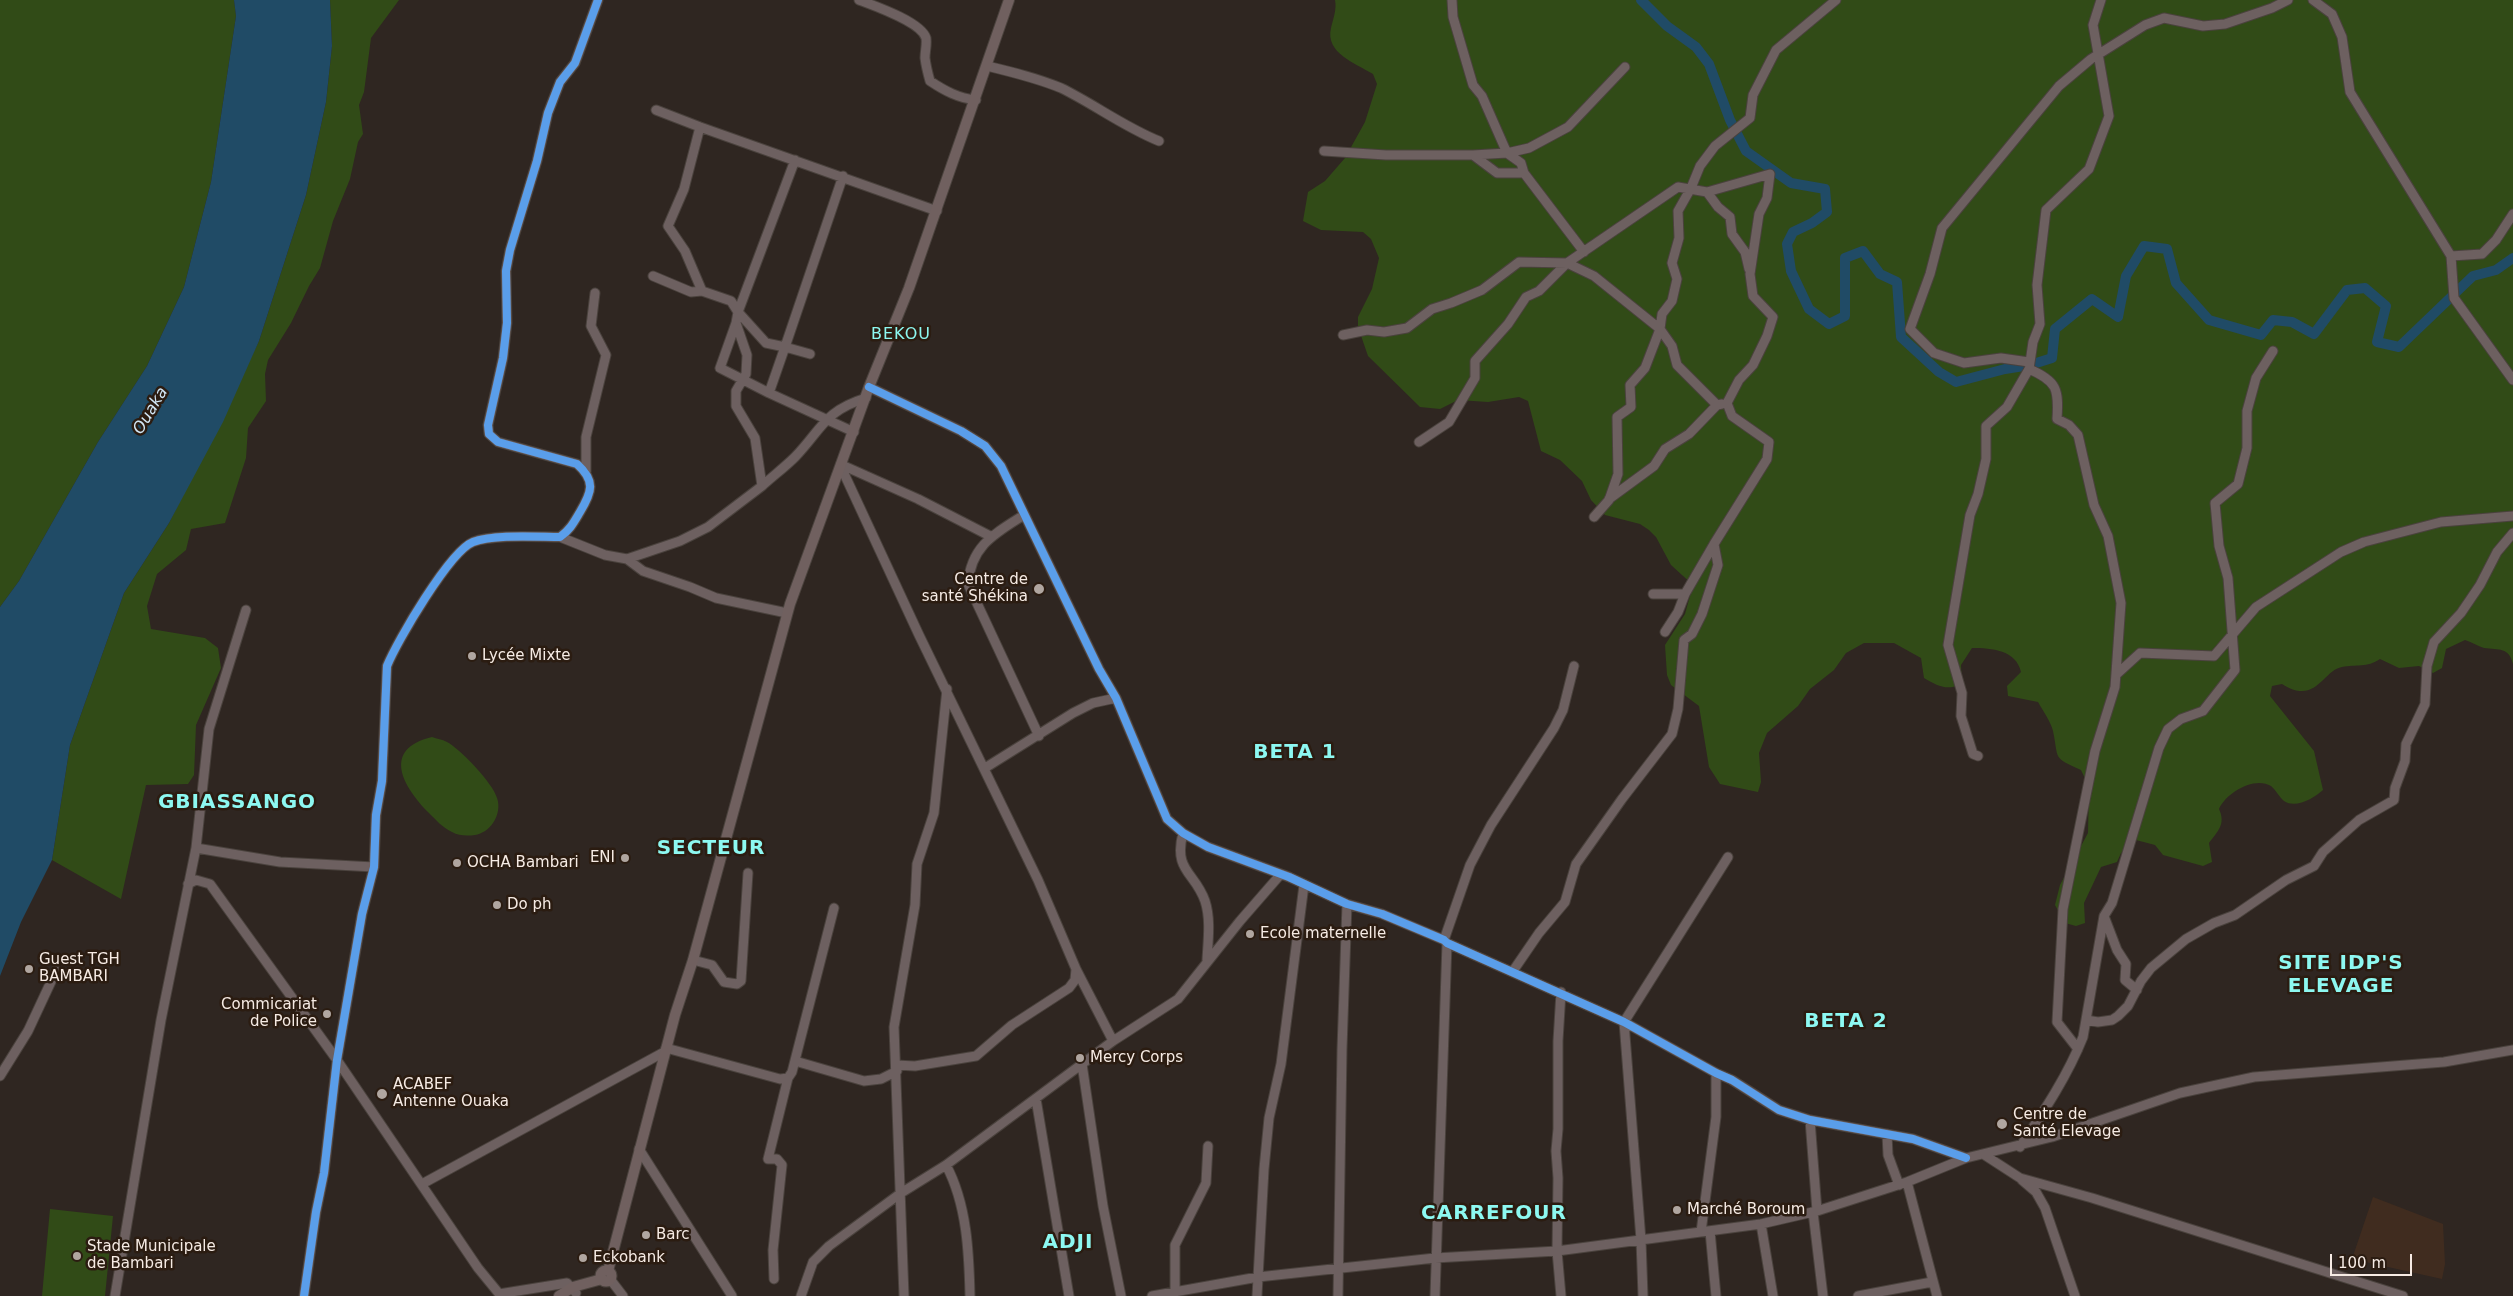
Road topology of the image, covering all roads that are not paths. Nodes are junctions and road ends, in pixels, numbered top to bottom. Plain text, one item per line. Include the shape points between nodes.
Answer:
1 (598, 0) edge
2 (859, 0) edge
3 (1009, 0) edge
4 (1452, 0) edge
5 (1836, 0) edge
6 (2101, 0) edge
7 (2288, 0) edge
8 (2314, 0) edge
9 (2098, 54) junction
10 (987, 66) junction
11 (1625, 67) dead end
12 (976, 100) junction
13 (656, 110) dead end
14 (700, 127) junction
15 (1159, 141) dead end
16 (1324, 151) dead end
17 (1507, 153) junction
18 (1473, 155) junction
19 (795, 160) junction
20 (1524, 174) junction
21 (843, 176) junction
22 (1691, 188) junction
23 (1706, 192) junction
24 (937, 211) junction
25 (2513, 214) edge
26 (1584, 252) junction
27 (2451, 256) junction
28 (1567, 264) junction
29 (1750, 274) junction
30 (653, 276) dead end
31 (702, 291) junction
32 (595, 293) dead end
33 (738, 312) junction
34 (736, 323) junction
35 (1660, 329) junction
36 (1343, 335) dead end
37 (786, 347) junction
38 (2273, 351) dead end
39 (810, 354) dead end
40 (2029, 365) junction
41 (743, 380) junction
42 (2513, 380) edge
43 (869, 387) junction
44 (769, 393) junction
45 (866, 398) junction
46 (1727, 403) junction
47 (1717, 405) junction
48 (826, 419) junction
49 (854, 432) junction
50 (1419, 442) dead end
51 (842, 466) junction
52 (586, 472) junction
53 (762, 486) junction
54 (1609, 500) junction
55 (1024, 515) junction
56 (2513, 516) edge
57 (1594, 517) dead end
58 (2513, 533) edge
59 (560, 536) junction
60 (990, 536) junction
61 (1714, 544) junction
62 (627, 559) junction
63 (1653, 594) dead end
64 (1685, 594) junction
65 (246, 610) dead end
66 (788, 613) junction
67 (1665, 632) dead end
68 (2233, 632) junction
69 (1574, 666) dead end
70 (2117, 674) junction
71 (947, 689) junction
72 (1116, 698) junction
73 (1039, 736) junction
74 (1978, 756) dead end
75 (985, 768) junction
76 (1183, 833) junction
77 (196, 848) junction
78 (1728, 857) dead end
79 (374, 867) junction
80 (748, 873) dead end
81 (1280, 875) junction
82 (188, 884) junction
83 (1304, 885) junction
84 (1347, 904) junction
85 (834, 908) dead end
86 (2104, 916) junction
87 (1446, 942) junction
88 (693, 960) junction
89 (1208, 960) junction
90 (1076, 969) junction
91 (56, 971) dead end
92 (1513, 971) junction
93 (2138, 990) junction
94 (1561, 992) junction
95 (2086, 1020) junction
96 (1624, 1022) junction
97 (1113, 1041) junction
98 (666, 1049) junction
99 (2078, 1049) junction
100 (2513, 1050) edge
101 (337, 1060) junction
102 (794, 1061) junction
103 (1082, 1064) junction
104 (897, 1068) junction
105 (1716, 1073) junction
106 (0, 1076) edge
107 (788, 1078) junction
108 (1036, 1099) junction
109 (1810, 1120) junction
110 (1887, 1134) junction
111 (1208, 1146) dead end
112 (2020, 1147) junction
113 (639, 1149) junction
114 (1984, 1154) junction
115 (1966, 1158) junction
116 (946, 1166) junction
117 (2020, 1178) junction
118 (1903, 1183) junction
119 (422, 1184) junction
120 (901, 1193) junction
121 (1815, 1211) junction
122 (1761, 1224) junction
123 (1705, 1232) junction
124 (1641, 1240) junction
125 (1557, 1251) junction
126 (1435, 1258) junction
127 (1338, 1270) junction
128 (607, 1276) junction
129 (1258, 1278) junction
130 (774, 1279) dead end
131 (1932, 1282) junction
132 (1175, 1290) junction
133 (573, 1292) edge
134 (500, 1295) edge
135 (115, 1296) edge
136 (304, 1296) edge
137 (559, 1296) edge
138 (623, 1296) edge
139 (732, 1296) edge
140 (801, 1296) edge
141 (904, 1296) edge
142 (970, 1296) edge
143 (1069, 1296) edge
144 (1121, 1296) edge
145 (1152, 1296) edge
146 (1257, 1296) edge
147 (1338, 1296) edge
148 (1435, 1296) edge
149 (1561, 1296) edge
150 (1643, 1296) edge
151 (1716, 1296) edge
152 (1773, 1296) edge
153 (1823, 1296) edge
154 (1858, 1296) edge
155 (1937, 1296) edge
156 (2075, 1296) edge
157 (2404, 1296) edge

1 - 52 street via 575,63 560,82 548,113 510,250 506,271 507,323 503,358 488,425 489,434 498,442 566,459
2 - 12 street via 904,19 920,30 925,36 930,81 955,96
3 - 10 main road
4 - 17 street via 1453,17 1473,84 1482,96
5 - 22 street via 1776,50 1753,95 1750,118 1715,146 1700,166
6 - 9 street via 2094,25
7 - 9 street via 2225,24 2203,26 2164,18 2145,25
8 - 27 street via 2332,14 2342,37 2350,92
9 - 40 street via 2109,116 2089,168 2046,210 2037,285 2040,324 2032,342
9 - 40 street via 2059,86 1942,228 1910,329 1934,353 1964,363 2001,358
10 - 12 main road
10 - 15 street via 1062,89
11 - 17 street via 1568,127 1529,148
12 - 24 main road
13 - 14 street
14 - 19 street
14 - 31 street via 684,189 668,226 686,251
16 - 18 street
17 - 18 street
17 - 20 street via 1521,163
18 - 20 street via 1497,174
19 - 21 street
19 - 33 street
20 - 26 street
21 - 24 street
21 - 37 street
22 - 23 street
22 - 26 street via 1678,187
22 - 35 street via 1678,211 1679,238 1672,263 1677,279 1672,301 1662,314
23 - 29 street via 1730,217 1732,234 1746,252
23 - 29 street via 1770,174 1767,198 1759,214
24 - 43 main road
25 - 27 street via 2482,254
26 - 28 street
27 - 42 street via 2454,298
28 - 35 street via 1594,276
28 - 36 street via 1519,262 1482,290 1432,309 1407,328
28 - 50 street via 1539,292 1526,297 1508,324 1475,361 1474,378 1449,422
29 - 46 street via 1754,296 1773,317 1753,365 1739,380
30 - 31 street via 691,292
31 - 33 street via 731,300
32 - 52 street via 591,326 606,355 586,437
33 - 34 street
33 - 37 street via 766,344
34 - 41 street via 747,355
34 - 41 street via 720,368
35 - 47 street via 1672,346 1677,365
35 - 54 street via 1645,368 1630,385 1631,407 1617,417 1618,474
37 - 39 street
37 - 44 street
38 - 68 street via 2256,378 2247,412 2247,448 2238,484 2214,503 2219,546 2228,578
40 - 70 street via 2048,377 2059,398 2057,419 2078,435 2094,505 2108,536 2122,603
40 - 74 street via 2007,407 1986,426 1986,459 1970,515 1948,645 1962,692 1962,716 1973,754
41 - 44 street
41 - 53 street via 736,391 736,406 756,438
43 - 45 main road
43 - 55 street via 985,446 1001,466
44 - 48 street
45 - 48 street via 847,404
45 - 49 main road
46 - 47 street
46 - 61 street via 1732,416 1769,442 1767,458
47 - 54 street via 1689,434 1665,449 1654,466
48 - 49 street
48 - 53 street via 795,457
49 - 51 main road
51 - 60 street via 918,499
51 - 66 main road
51 - 71 street
52 - 59 street via 590,496 570,530
53 - 62 street via 708,528
54 - 57 street
55 - 60 street
55 - 72 street
56 - 68 street via 2441,522 2364,542 2317,566 2256,607
58 - 93 street via 2497,552 2461,613 2434,642 2427,666 2425,704 2406,744 2405,761 2394,800 2359,820 2322,852 2314,866 2286,880 2235,915 2186,939 2151,968
59 - 62 street via 605,555
59 - 79 street via 488,538 472,542 445,569 394,650 387,666
60 - 73 street via 973,557 968,584
61 - 64 street
61 - 92 street via 1718,565 1702,614 1692,634 1684,640 1678,709 1672,734 1576,864 1565,902
62 - 66 street via 643,572 716,598
63 - 64 street
64 - 67 street
65 - 77 street via 209,729
66 - 88 main road
68 - 70 street via 2214,656 2140,653
68 - 86 street via 2235,670 2203,711 2181,719 2168,729 2159,748 2112,903
69 - 87 street via 1563,710 1554,728 1491,824 1470,865
70 - 99 street via 2116,687 2095,750 2063,909 2057,1022
71 - 75 street
71 - 104 street via 934,812 917,864 915,904 894,1027
72 - 73 street via 1093,703
72 - 76 street via 1167,819
73 - 75 street
75 - 90 street
76 - 81 street via 1208,847
76 - 89 street via 1182,862 1205,901
77 - 79 street via 280,862
77 - 82 street
78 - 96 street
79 - 101 street via 362,914
80 - 88 street via 741,981 737,984 724,982 712,965
81 - 83 street
81 - 89 street
82 - 101 street via 196,880 210,884
82 - 135 street via 161,1020
83 - 84 street
83 - 129 street via 1281,1064 1269,1118
84 - 87 street via 1382,914
84 - 127 street
85 - 102 street
86 - 93 street via 2126,964 2125,980
86 - 95 street
87 - 92 street
87 - 126 street
88 - 98 main road
89 - 97 street via 1178,999
90 - 97 street
90 - 104 street via 1075,980 1069,988 1012,1025 976,1056
91 - 106 street via 28,1030
92 - 94 street
93 - 95 street via 2128,1006 2112,1020
94 - 96 street
94 - 125 street via 1556,1151
95 - 99 street
96 - 105 street
96 - 124 street
97 - 103 street
98 - 107 street
98 - 113 main road
98 - 119 street
99 - 112 street via 2055,1094
100 - 112 street via 2444,1062 2254,1077 2180,1093
101 - 119 street
101 - 136 street via 324,1173
102 - 104 street via 864,1081 881,1079
102 - 107 street
103 - 108 street
103 - 144 street via 1103,1206
104 - 120 street
105 - 109 street via 1779,1110
105 - 123 street via 1716,1117
107 - 130 street via 768,1158 778,1159 782,1165 773,1250
108 - 116 street
108 - 143 street
109 - 110 street
109 - 121 street
110 - 115 street via 1913,1139
110 - 118 street via 1888,1155
111 - 132 street via 1206,1183 1175,1245
112 - 114 street
113 - 128 main road
113 - 139 street
114 - 115 street
114 - 117 street
115 - 118 street
116 - 120 street
116 - 142 street via 957,1185 961,1205
117 - 156 street via 2036,1192 2045,1208
117 - 157 street
118 - 121 street
118 - 131 street
119 - 134 street
120 - 140 street via 820,1254 810,1268
120 - 141 street
121 - 122 street
121 - 153 street
122 - 123 street
122 - 152 street
123 - 124 street
123 - 151 street
124 - 125 street
124 - 150 street
125 - 126 street
125 - 149 street
126 - 127 street
126 - 148 street
127 - 129 street
127 - 147 street
128 - 133 main road
128 - 138 street
129 - 132 street
129 - 146 street
131 - 154 street
131 - 155 street
132 - 145 street
133 - 134 street via 568,1283
133 - 137 main road

